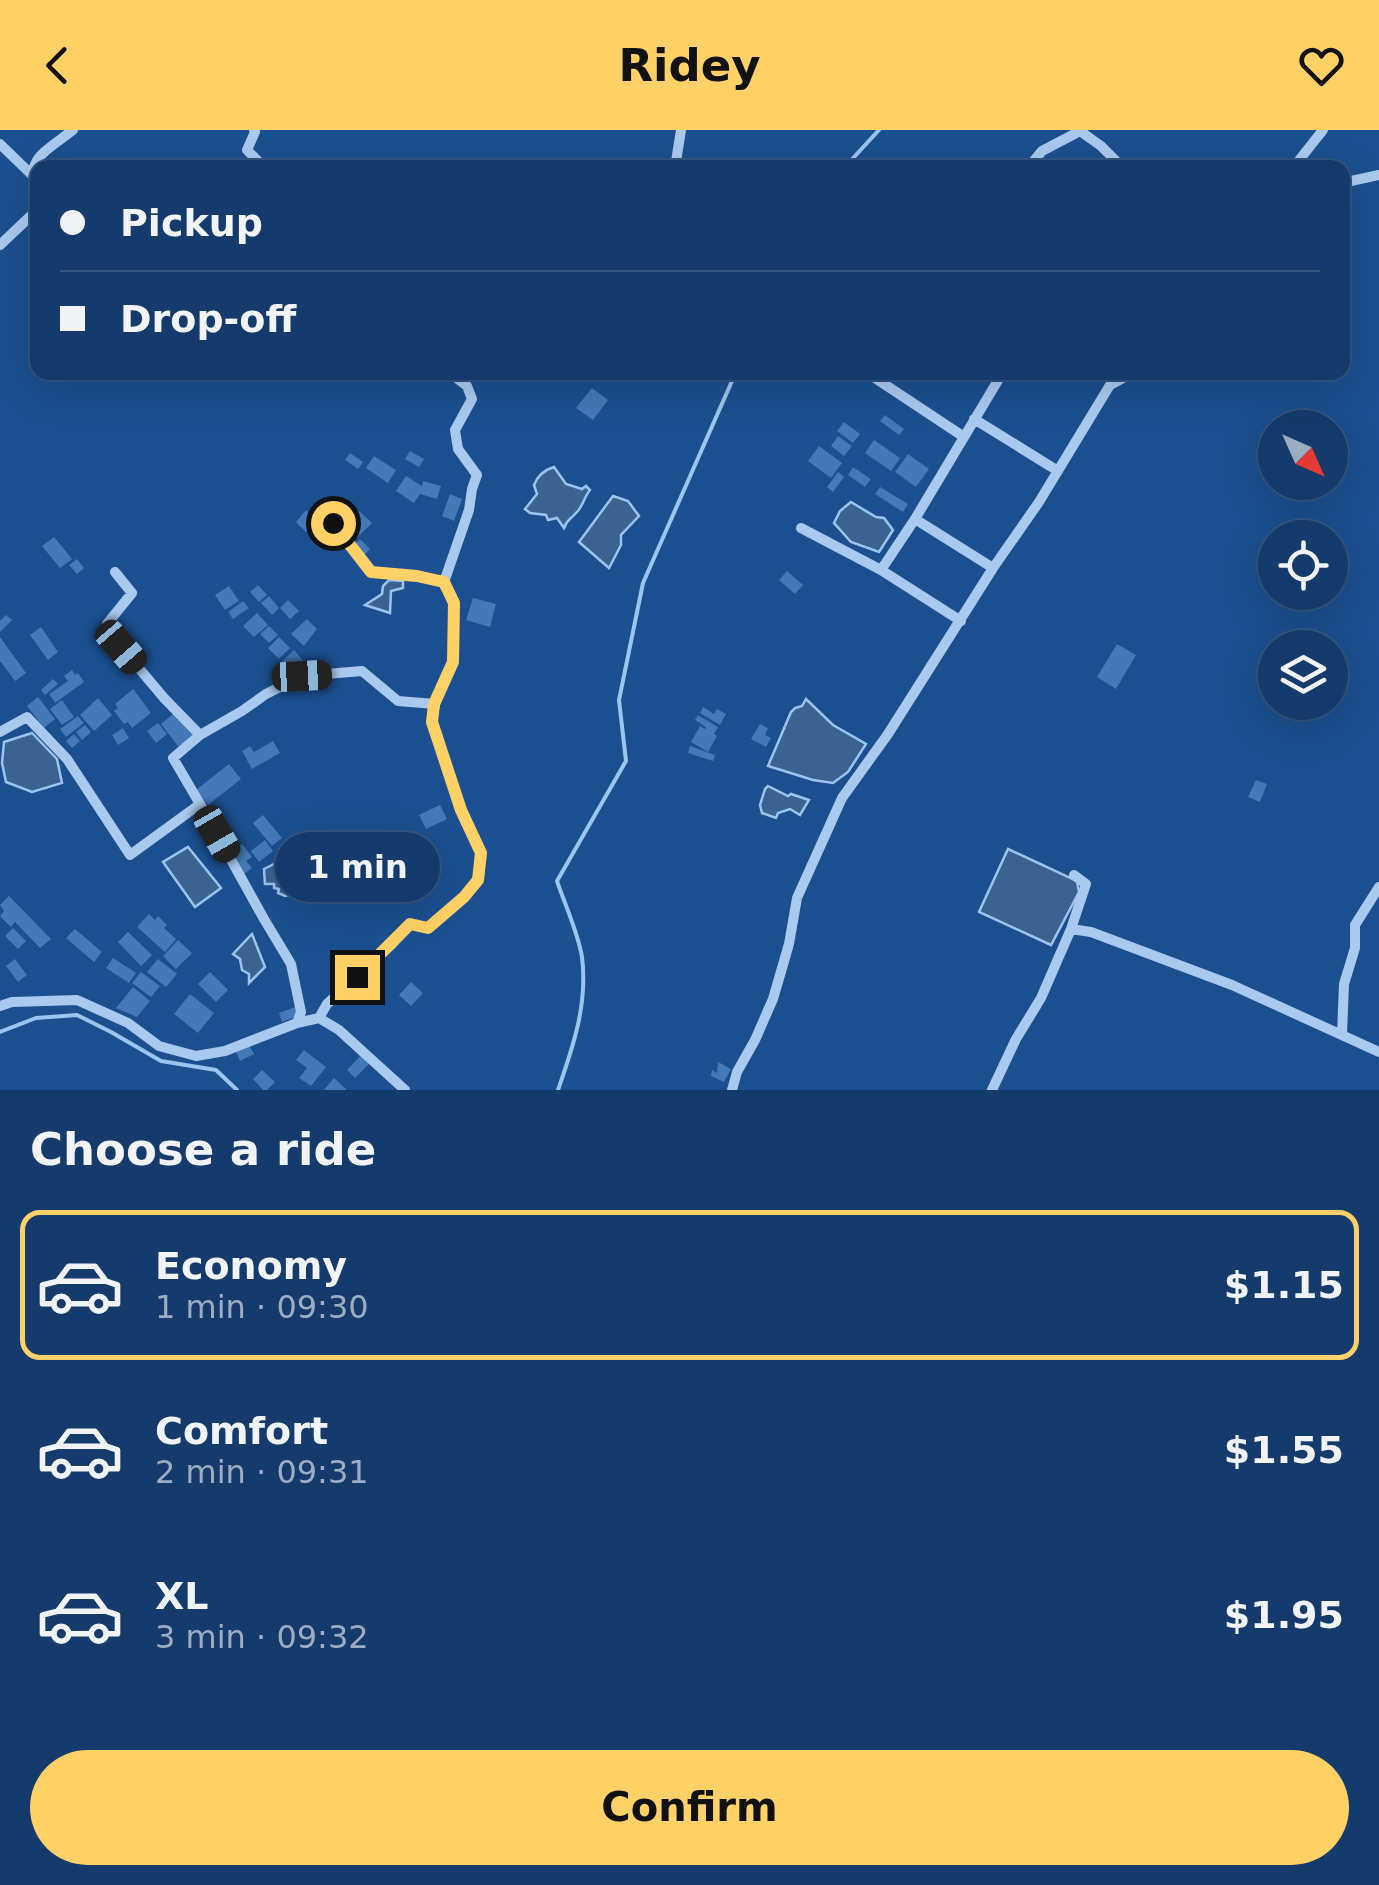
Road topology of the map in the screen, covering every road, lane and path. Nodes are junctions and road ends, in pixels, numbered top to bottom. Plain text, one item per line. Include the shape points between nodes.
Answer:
1 (74, 130) edge
2 (254, 130) edge
3 (681, 130) edge
4 (1323, 130) edge
5 (0, 144) edge
6 (37, 160) edge
7 (256, 160) edge
8 (676, 160) edge
9 (1035, 160) edge
10 (1115, 160) edge
11 (1299, 160) edge
12 (30, 173) edge
13 (1379, 175) edge
14 (1350, 181) edge
15 (30, 217) edge
16 (0, 245) edge
17 (462, 380) edge
18 (878, 380) edge
19 (998, 380) edge
20 (1116, 380) edge
21 (974, 419) junction
22 (964, 436) junction
23 (1058, 471) junction
24 (915, 519) junction
25 (333, 523) dead end
26 (802, 528) dead end
27 (993, 568) junction
28 (881, 570) junction
29 (114, 572) dead end
30 (444, 582) junction
31 (962, 621) junction
32 (434, 704) junction
33 (0, 732) edge
34 (200, 735) junction
35 (200, 804) junction
36 (1074, 875) dead end
37 (1379, 887) edge
38 (1071, 929) junction
39 (0, 1006) edge
40 (319, 1018) junction
41 (297, 1023) junction
42 (1342, 1034) junction
43 (1379, 1052) edge
44 (405, 1090) edge
45 (732, 1090) edge
46 (992, 1090) edge

1 - 6 street
2 - 7 street via 246,150
3 - 8 street
4 - 11 street
5 - 12 street
9 - 10 street via 1080,131
13 - 14 street
15 - 16 street
17 - 30 street via 472,400 455,430 458,449 477,475
18 - 22 street
19 - 21 street
20 - 23 street
21 - 22 street
21 - 23 street
22 - 24 street
23 - 27 street
24 - 27 street
24 - 28 street
25 - 30 street via 371,572
26 - 28 street
27 - 31 street
28 - 31 street
29 - 34 street via 132,593 107,624 108,638
30 - 32 street via 454,603 453,662
31 - 45 street via 842,798 797,898 773,999
32 - 34 street via 398,701 362,671 302,676
32 - 40 street via 432,722 481,853 478,880 428,928 410,924
33 - 35 street via 28,717 66,759 130,855
34 - 35 street via 173,758
35 - 41 street via 291,964 301,1012
36 - 38 street via 1086,884
37 - 42 street via 1355,925
38 - 42 street via 1232,984
38 - 46 street
39 - 41 street via 78,1000 160,1046 196,1056
40 - 41 street
40 - 44 street
42 - 43 street

